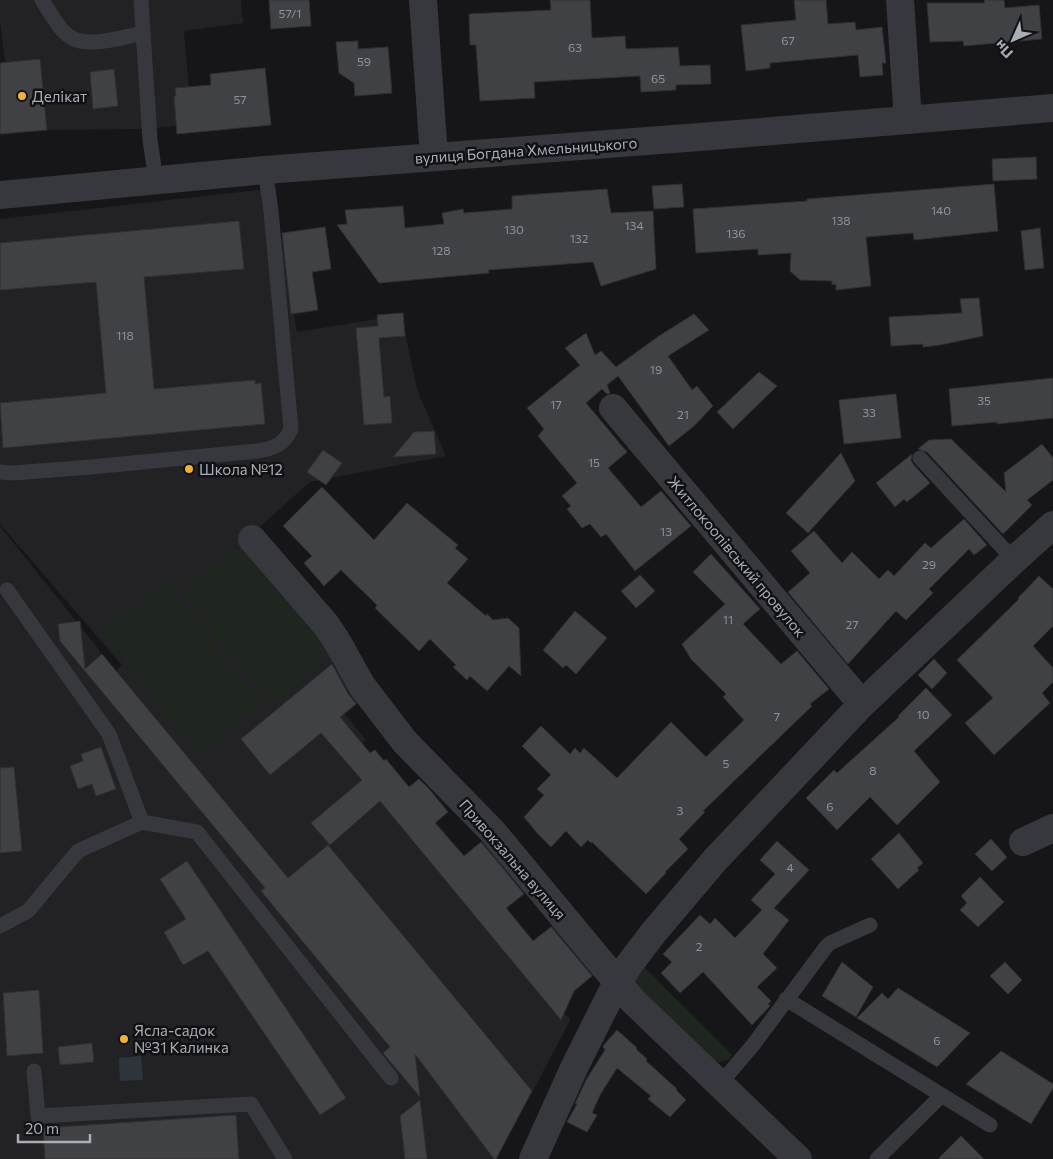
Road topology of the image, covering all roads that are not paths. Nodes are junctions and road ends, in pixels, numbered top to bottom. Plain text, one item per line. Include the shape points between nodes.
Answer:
1 (42, 0) edge
2 (141, 0) edge
3 (423, 0) edge
4 (900, 0) edge
5 (143, 33) junction
6 (1053, 108) edge
7 (908, 120) junction
8 (434, 157) junction
9 (265, 170) junction
10 (156, 181) junction
11 (0, 195) edge
12 (613, 408) dead end
13 (920, 458) dead end
14 (0, 472) edge
15 (1053, 525) edge
16 (252, 539) dead end
17 (1014, 560) junction
18 (7, 590) dead end
19 (862, 704) junction
20 (142, 822) junction
21 (1053, 828) edge
22 (1023, 842) dead end
23 (870, 925) dead end
24 (0, 926) edge
25 (618, 983) junction
26 (786, 999) junction
27 (34, 1071) dead end
28 (391, 1078) dead end
29 (720, 1084) junction
30 (942, 1095) junction
31 (990, 1125) dead end
32 (284, 1159) edge
33 (533, 1159) edge
34 (798, 1159) edge
35 (877, 1159) edge

1 - 5 lane via 58,25 74,39 94,42
2 - 5 lane
3 - 8 street
4 - 7 street
5 - 10 lane
6 - 7 street, вулиця Богдана Хмельницького
7 - 8 street, вулиця Богдана Хмельницького
8 - 9 street, вулиця Богдана Хмельницького
9 - 10 street, вулиця Богдана Хмельницького
9 - 14 lane via 291,429 288,437 274,448 257,451
10 - 11 street, вулиця Богдана Хмельницького
12 - 19 street, Житлокоопівський провулок
13 - 17 lane
15 - 17 street
16 - 25 street, Привокзальна вулиця via 327,626 362,686 405,742 492,831
17 - 19 street
18 - 20 lane via 109,734
19 - 25 street via 715,860 645,943
20 - 24 lane via 78,851 28,911
20 - 28 lane via 198,832
21 - 22 street
23 - 26 lane via 830,943
25 - 29 street, Привокзальна вулиця
25 - 33 street via 575,1066
26 - 29 lane
26 - 30 lane
27 - 32 lane via 38,1116 251,1104
29 - 34 street, Привокзальна вулиця
30 - 31 lane
30 - 35 lane

